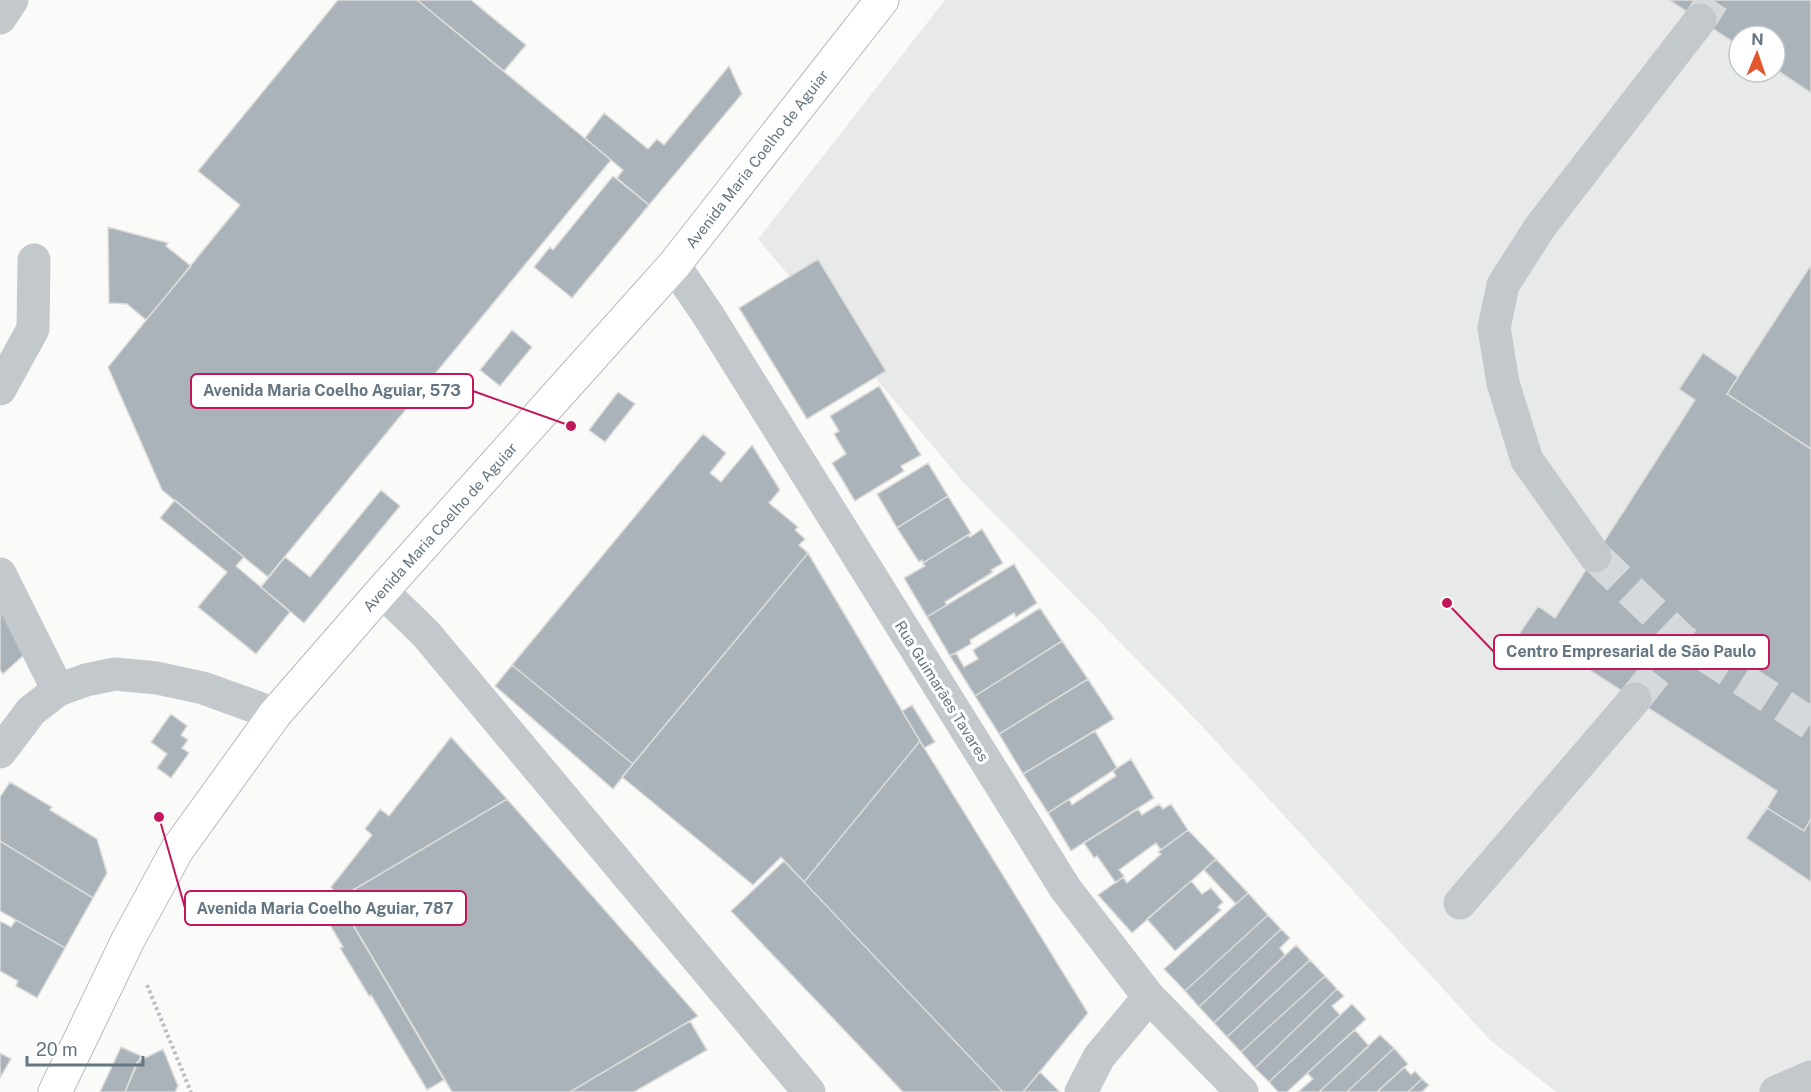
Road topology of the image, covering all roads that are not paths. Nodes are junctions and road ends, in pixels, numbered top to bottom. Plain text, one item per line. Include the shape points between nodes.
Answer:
1 (12, 0) edge
2 (882, 0) edge
3 (0, 18) edge
4 (1700, 20) tunnel mouth
5 (34, 260) dead end
6 (674, 265) junction
7 (0, 389) edge
8 (1596, 556) tunnel mouth
9 (0, 574) edge
10 (382, 591) junction
11 (58, 690) junction
12 (1635, 699) tunnel mouth
13 (275, 714) junction
14 (0, 752) edge
15 (1460, 903) dead end
16 (1149, 997) junction
17 (1811, 1077) edge
18 (1811, 1086) edge
19 (55, 1092) edge
20 (809, 1092) edge
21 (1081, 1092) edge
22 (1242, 1092) edge
23 (1776, 1092) edge
24 (1806, 1092) edge

1 - 3 street
2 - 6 main road, Avenida Maria Coelho de Aguiar
4 - 8 street via 1540,227 1503,285 1498,306 1494,328 1503,383 1527,460
5 - 7 street via 33,329
6 - 10 main road, Avenida Maria Coelho de Aguiar
6 - 16 street, Rua Guimarães Tavares via 1065,888
9 - 11 street
10 - 13 main road, Avenida Maria Coelho de Aguiar
10 - 20 street via 426,634
11 - 13 street via 115,674 157,678 203,688
11 - 14 street via 30,711
12 - 15 street
13 - 19 main road, Avenida Maria Coelho de Aguiar via 177,850 128,940
16 - 21 street via 1099,1057
16 - 22 street, Rua Guimarães Tavares
17 - 23 street
18 - 24 street

